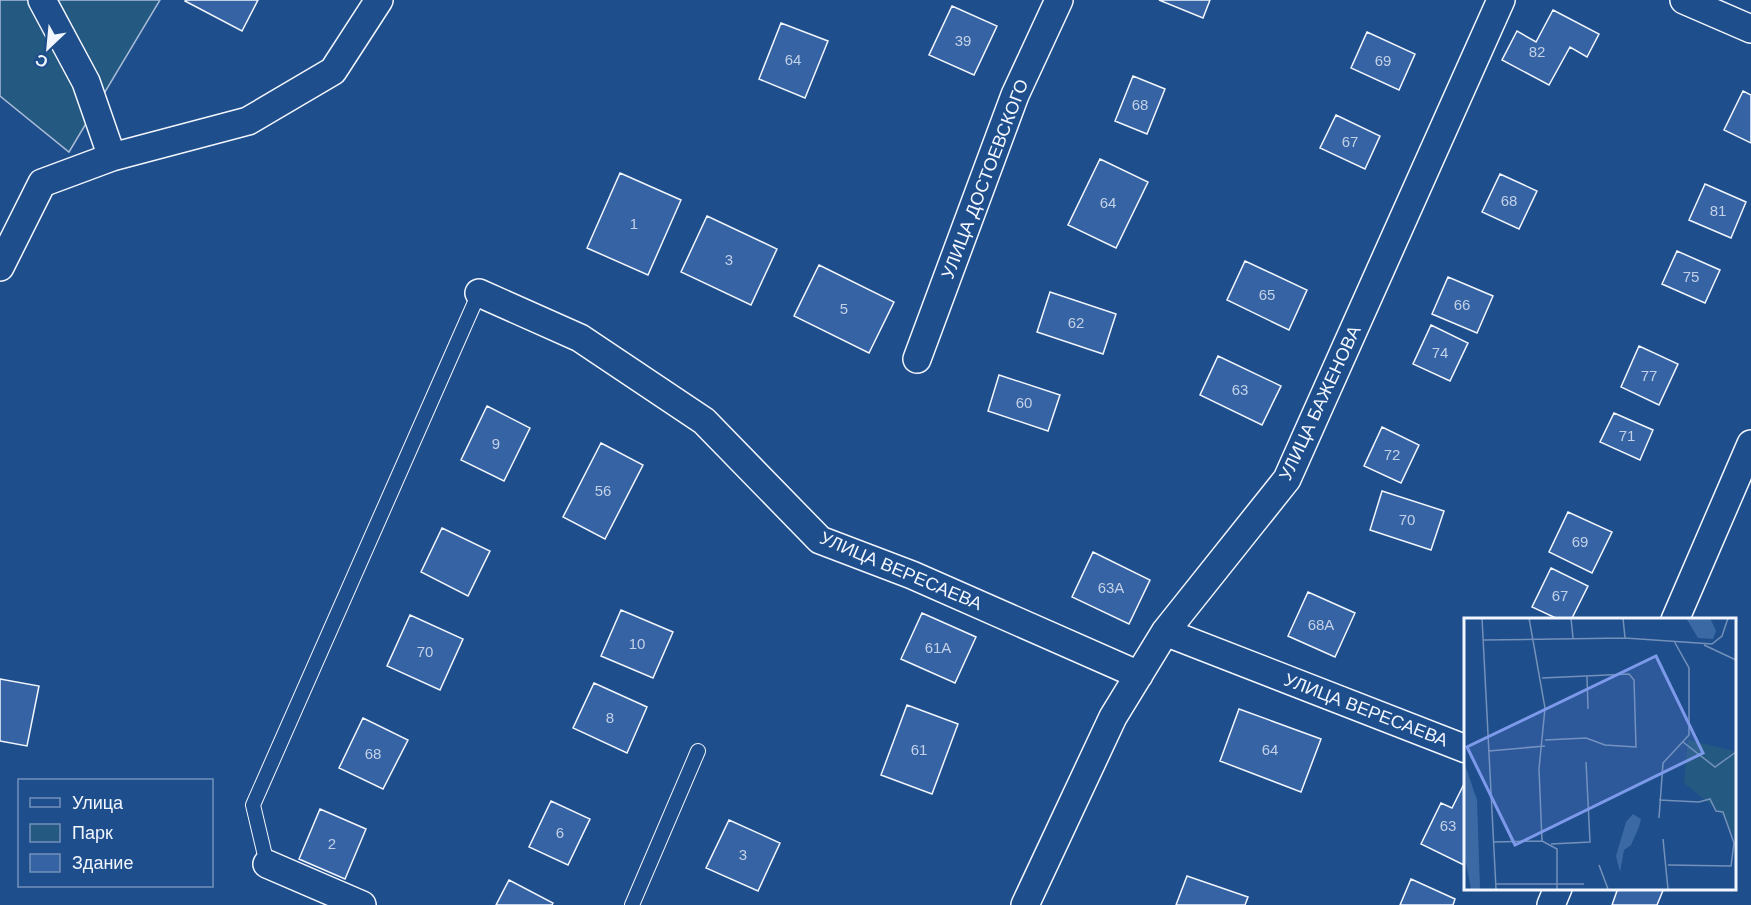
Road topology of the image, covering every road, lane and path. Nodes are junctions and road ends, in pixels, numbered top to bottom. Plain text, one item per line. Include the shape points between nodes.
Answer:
1 (42, 0) edge
2 (379, 0) edge
3 (1059, 0) edge
4 (1501, 0) edge
5 (1684, 0) edge
6 (1751, 29) edge
7 (112, 157) junction
8 (0, 267) edge
9 (479, 293) joint
10 (917, 359) dead end
11 (1751, 444) edge
12 (1676, 618) edge
13 (1165, 632) junction
14 (1139, 675) junction
15 (1464, 748) edge
16 (698, 751) dead end
17 (267, 864) joint
18 (1557, 890) edge
19 (362, 905) edge
20 (632, 905) edge
21 (1025, 905) edge
22 (1551, 905) edge

1 - 7 street via 86,82
2 - 7 street via 333,71 248,122
3 - 10 street, УЛИЦА ДОСТОЕВСКОГО via 1015,95
4 - 13 street, УЛИЦА БАЖЕНОВА via 1287,479
5 - 6 street
7 - 8 street via 42,183
9 - 14 street, УЛИЦА ВЕРЕСАЕВА via 580,338 704,421 820,540 912,575
9 - 17 lane via 253,805
11 - 12 street
13 - 14 street, УЛИЦА БАЖЕНОВА
13 - 15 street, УЛИЦА ВЕРЕСАЕВА
14 - 21 street, УЛИЦА БАЖЕНОВА via 1113,717
16 - 20 lane
17 - 19 street
18 - 22 street

